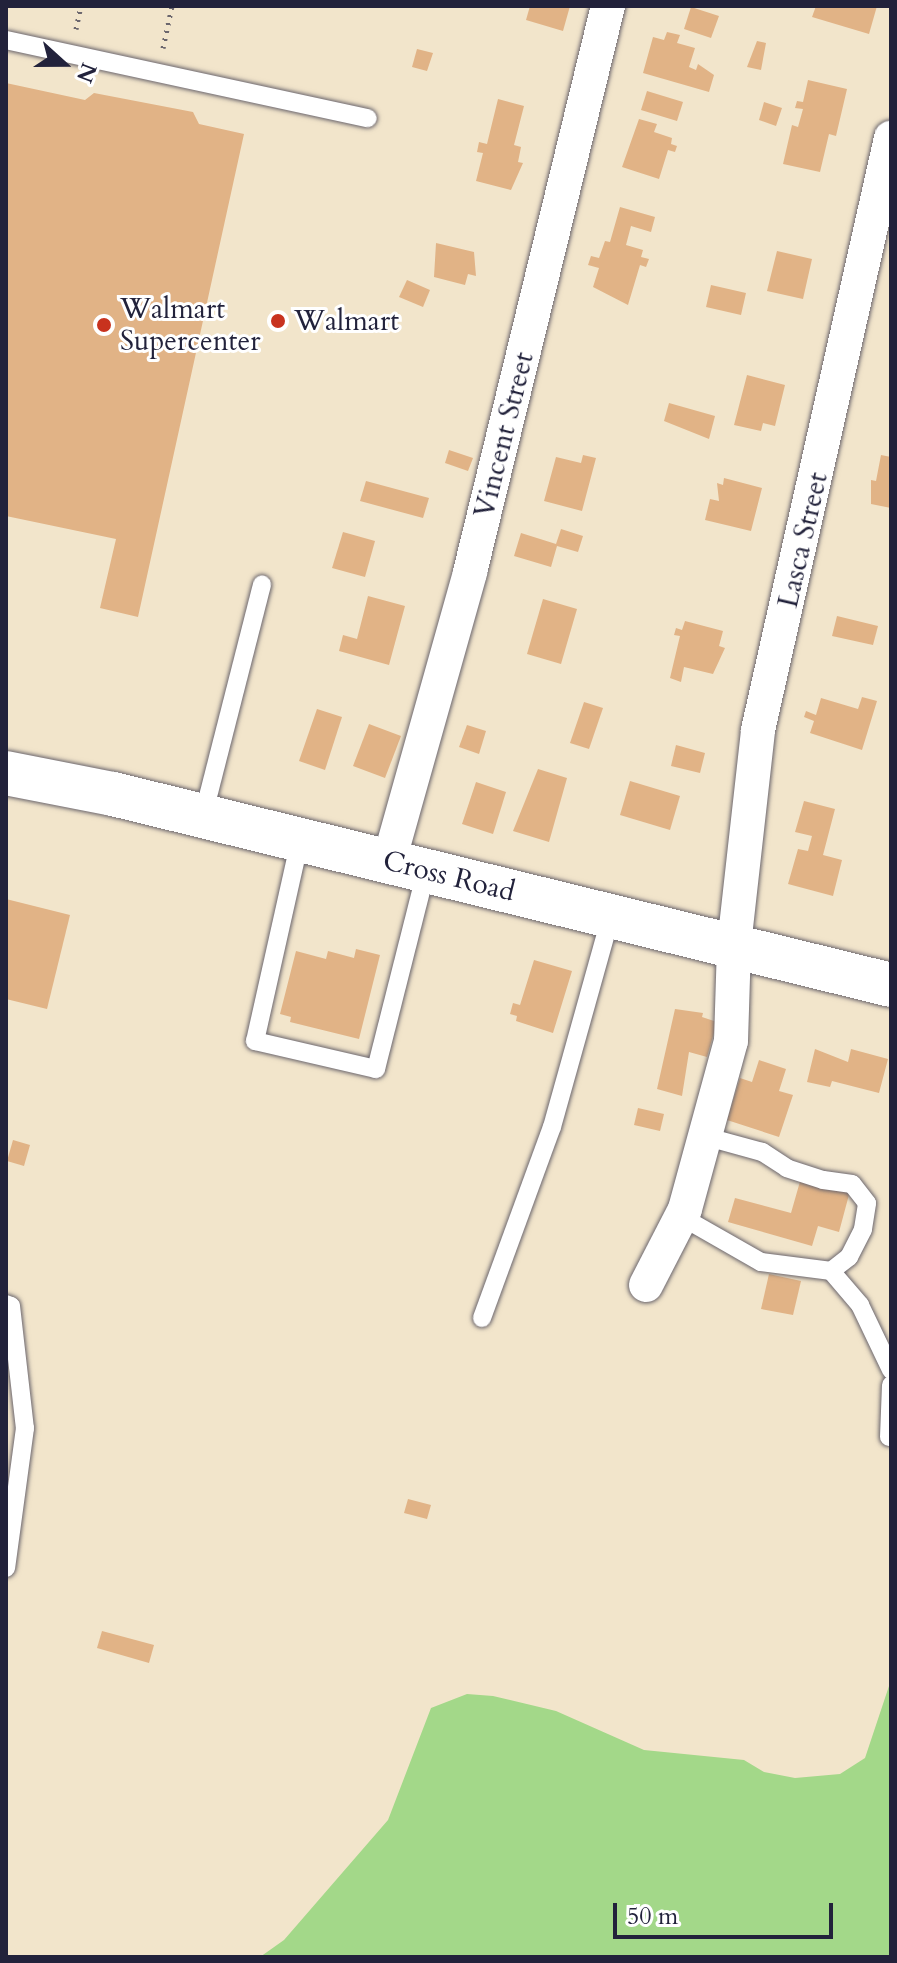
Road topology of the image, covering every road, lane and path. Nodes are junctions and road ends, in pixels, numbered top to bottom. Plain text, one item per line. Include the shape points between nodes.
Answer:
1 (81, 6) edge
2 (172, 6) edge
3 (608, 6) edge
4 (76, 29) dead end
5 (6, 40) edge
6 (163, 48) dead end
7 (368, 118) dead end
8 (891, 138) edge
9 (262, 584) dead end
10 (6, 773) edge
11 (203, 816) junction
12 (300, 840) junction
13 (407, 866) junction
14 (611, 915) junction
15 (734, 945) junction
16 (891, 985) edge
17 (704, 1136) junction
18 (682, 1217) junction
19 (831, 1271) junction
20 (646, 1285) dead end
21 (6, 1304) edge
22 (482, 1318) dead end
23 (891, 1370) edge
24 (891, 1385) edge
25 (889, 1437) dead end
26 (7, 1558) edge

1 - 4 path
2 - 6 path
3 - 13 street, Vincent Street via 470,572
5 - 7 lane
8 - 15 street, Lasca Street via 758,730
9 - 11 lane
10 - 11 street, Cross Road
11 - 12 street, Cross Road
12 - 13 street, Cross Road
12 - 13 lane via 255,1041 376,1069
13 - 14 street, Cross Road
14 - 15 street, Cross Road
14 - 22 lane via 552,1127
15 - 16 street, Cross Road
15 - 17 street, Lasca Street via 731,1041
17 - 18 street, Lasca Street
17 - 19 lane via 762,1152 787,1168 823,1180 852,1184 867,1203 863,1229 849,1257
18 - 19 lane via 761,1262
18 - 20 street, Lasca Street
19 - 23 lane via 860,1305
21 - 26 lane via 11,1306 25,1428
24 - 25 lane

